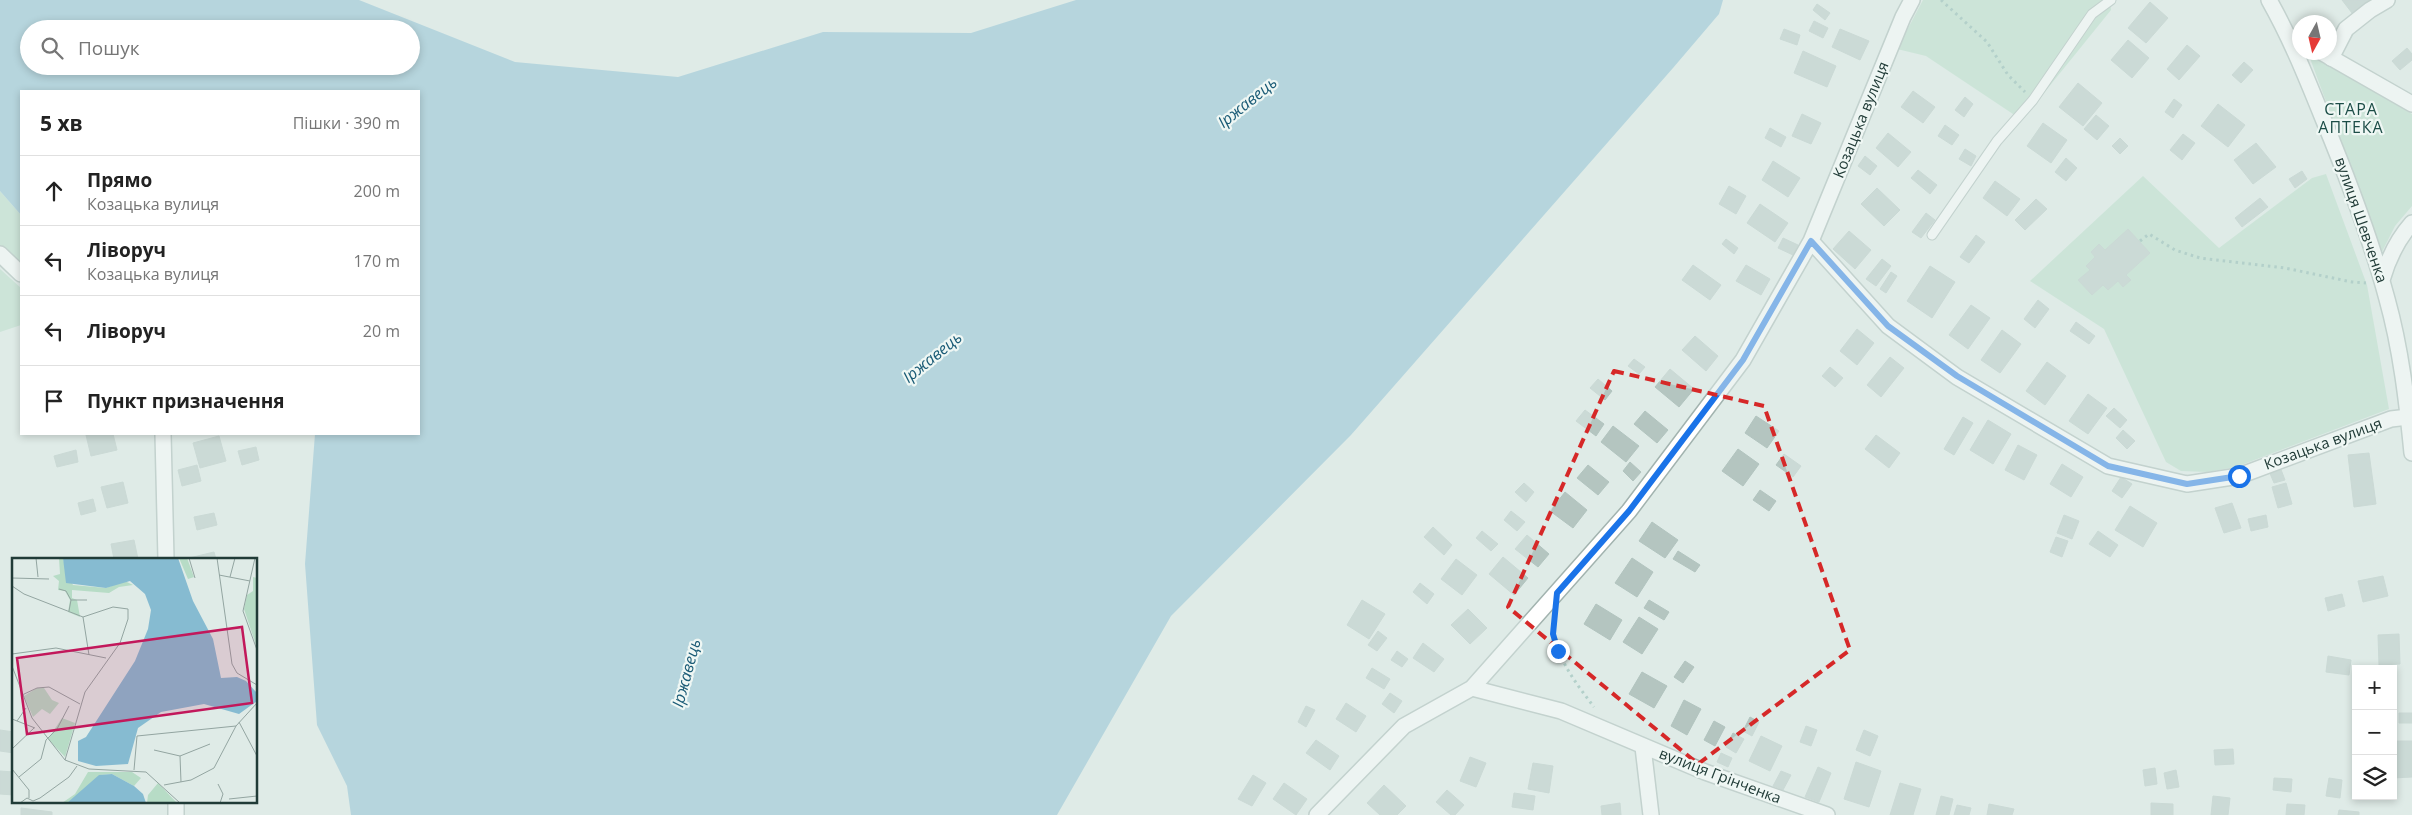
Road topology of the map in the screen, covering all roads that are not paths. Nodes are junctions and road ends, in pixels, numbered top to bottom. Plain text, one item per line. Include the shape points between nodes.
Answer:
1 (1912, 0) edge
2 (2111, 0) edge
3 (2269, 0) edge
4 (2387, 0) edge
5 (2292, 35) edge
6 (2337, 41) edge
7 (2302, 60) edge
8 (2335, 60) edge
9 (2412, 104) edge
10 (2412, 223) edge
11 (1932, 235) dead end
12 (1811, 241) junction
13 (0, 254) edge
14 (20, 273) edge
15 (2382, 280) junction
16 (2408, 417) junction
17 (163, 435) edge
18 (2412, 453) edge
19 (166, 558) edge
20 (1472, 688) junction
21 (1643, 747) junction
22 (176, 802) edge
23 (176, 815) edge
24 (1317, 815) edge
25 (1651, 815) edge
26 (1826, 815) edge

1 - 12 street, Козацька вулиця
2 - 11 lane via 2092,14 2033,100 1997,141
3 - 5 street, вулиця Шевченка
4 - 6 street via 2346,29
7 - 15 street, вулиця Шевченка
8 - 9 street
10 - 15 street via 2388,260
12 - 16 street, Козацька вулиця via 1888,326 1957,376 2108,466 2187,484 2239,476 2374,424
12 - 20 street, Козацька вулиця via 1743,360 1629,511
13 - 14 street
15 - 16 street, вулиця Шевченка
16 - 18 street, вулиця Шевченка
17 - 19 street
20 - 21 street, вулиця Грінченка via 1560,711
20 - 24 street, Козацька вулиця via 1404,726
21 - 25 street, вулиця Грінченка
21 - 26 street, вулиця Грінченка
22 - 23 street

